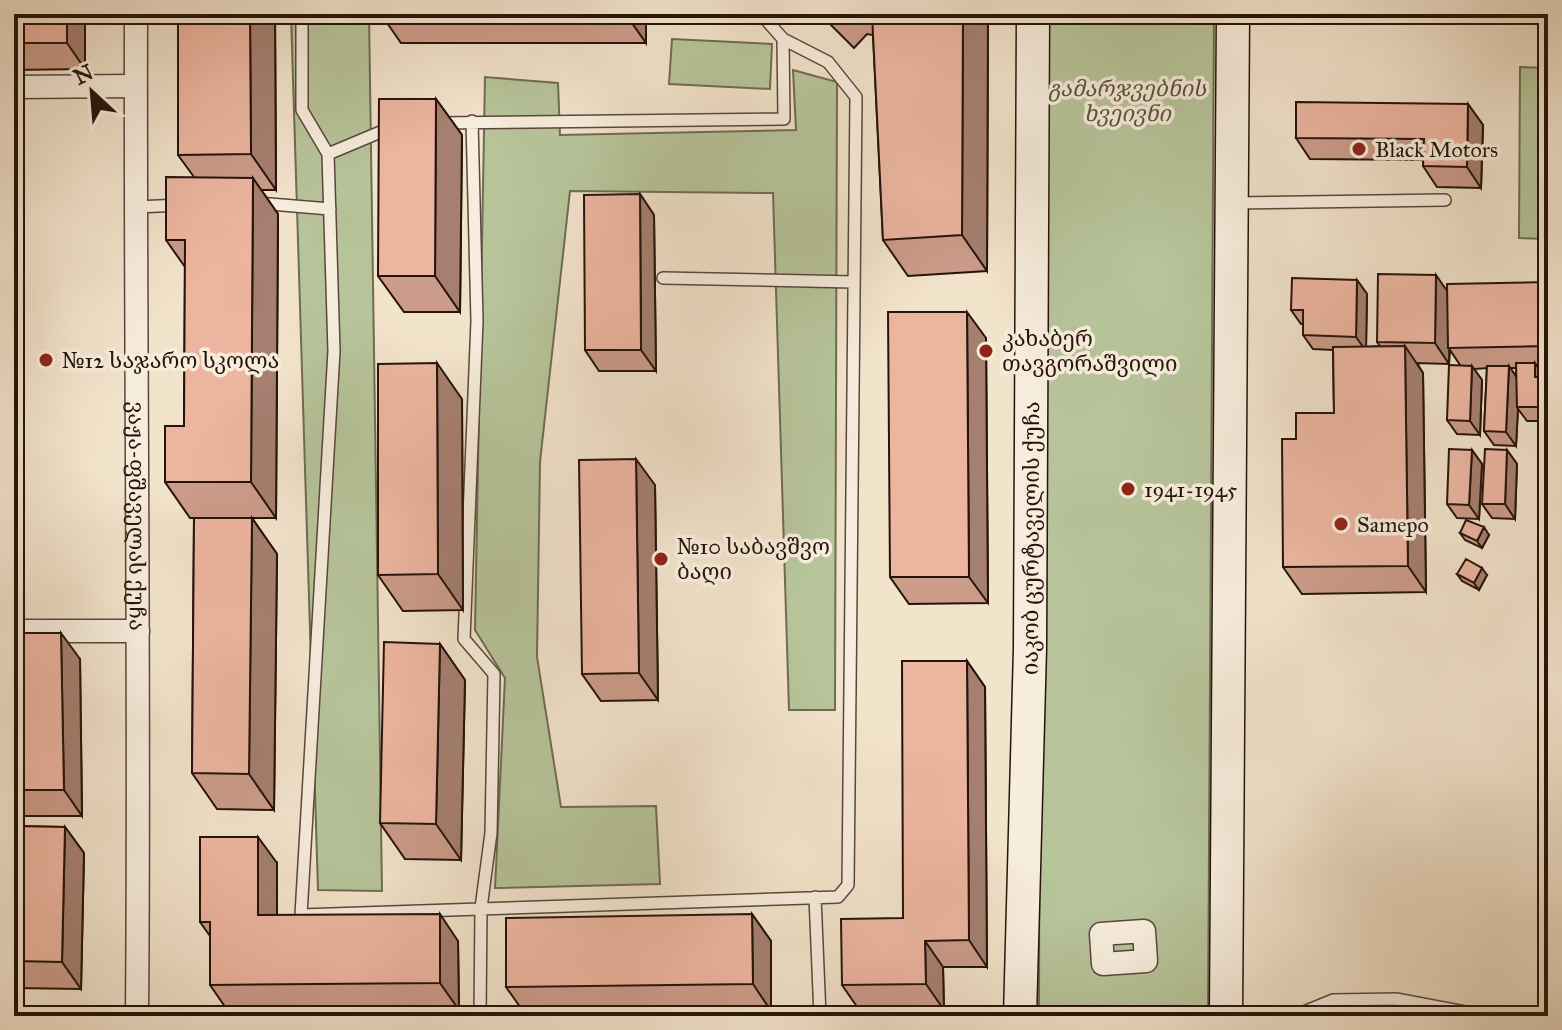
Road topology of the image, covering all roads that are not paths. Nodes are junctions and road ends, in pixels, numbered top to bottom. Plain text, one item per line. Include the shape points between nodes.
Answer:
1 (136, 14) edge
2 (302, 14) edge
3 (761, 14) edge
4 (1033, 14) edge
5 (1233, 14) edge
6 (783, 39) junction
7 (135, 86) junction
8 (14, 87) edge
9 (472, 121) junction
10 (427, 123) edge
11 (397, 125) edge
12 (328, 154) junction
13 (1445, 200) dead end
14 (1231, 203) junction
15 (240, 204) edge
16 (196, 205) edge
17 (137, 207) junction
18 (330, 209) junction
19 (663, 278) dead end
20 (854, 282) junction
21 (14, 631) edge
22 (138, 631) junction
23 (815, 897) junction
24 (481, 908) junction
25 (137, 1016) edge
26 (480, 1016) edge
27 (820, 1016) edge
28 (1020, 1016) edge
29 (1226, 1016) edge
30 (1294, 1016) edge
31 (1486, 1016) edge

1 - 7 street, ვაჟა-ფშაველას ქუჩა
2 - 12 lane via 302,110
3 - 6 lane
4 - 28 main road, იაკობ ცურტაველის ქუჩა via 1030,648
5 - 14 main road
6 - 9 lane via 784,119
6 - 20 lane via 828,62 856,97
7 - 8 street
7 - 17 street, ვაჟა-ფშაველას ქუჩა
9 - 10 lane
9 - 24 lane via 477,321 464,639 494,674 491,833
11 - 12 lane
12 - 18 lane
13 - 14 lane
14 - 29 main road
15 - 18 lane
16 - 17 lane
17 - 22 street, ვაჟა-ფშაველას ქუჩა
18 - 24 lane via 334,351 301,915
19 - 20 lane
20 - 23 lane via 848,885 838,897
21 - 22 street
22 - 25 street, ვაჟა-ფშაველას ქუჩა
23 - 24 lane
23 - 27 lane
24 - 26 lane
30 - 31 lane via 1333,1000 1396,999

